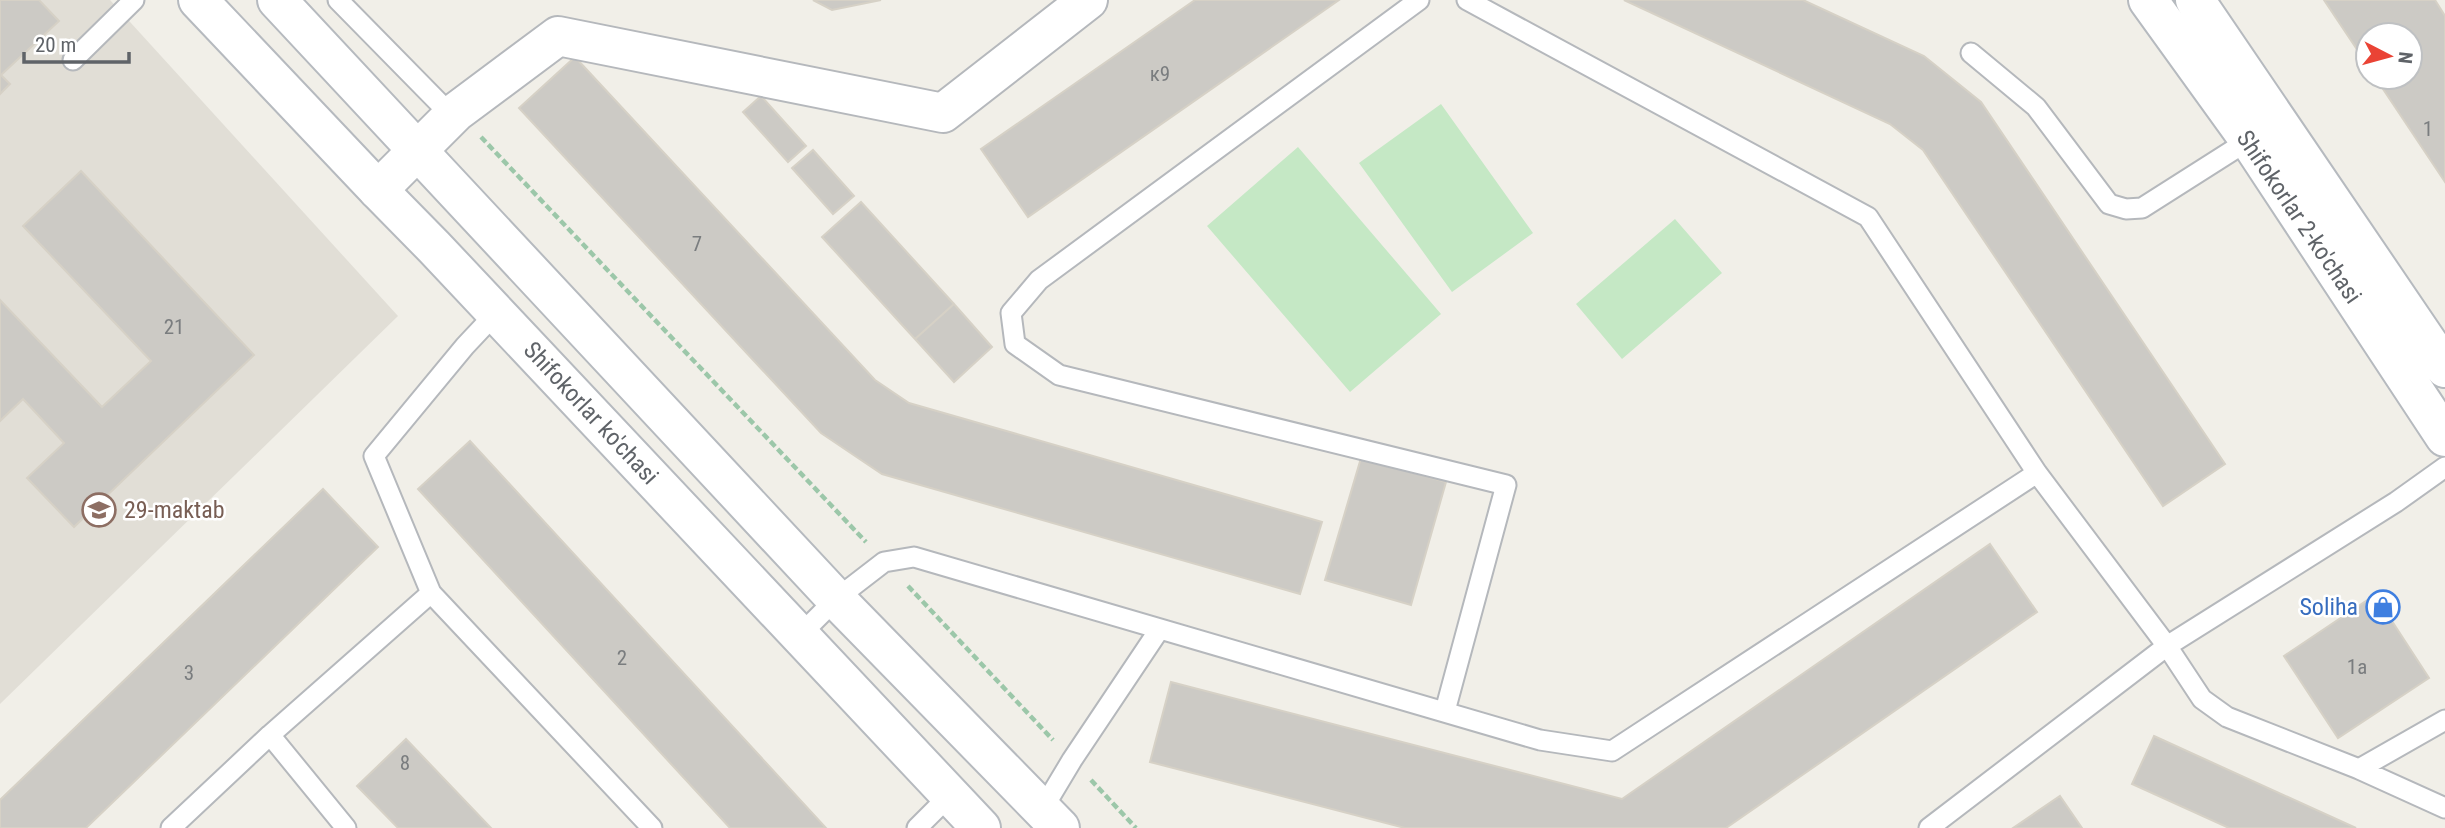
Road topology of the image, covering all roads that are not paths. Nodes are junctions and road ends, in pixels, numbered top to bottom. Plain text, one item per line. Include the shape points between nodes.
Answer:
1 (134, 0) edge
2 (198, 0) edge
3 (277, 0) edge
4 (338, 0) edge
5 (1088, 0) edge
6 (1419, 0) edge
7 (1467, 0) edge
8 (2195, 0) edge
9 (2156, 3) edge
10 (1971, 53) dead end
11 (73, 60) dead end
12 (454, 114) junction
13 (2249, 139) junction
14 (417, 150) junction
15 (377, 190) junction
16 (496, 313) junction
17 (2445, 368) edge
18 (2445, 437) edge
19 (2445, 467) edge
20 (2037, 473) junction
21 (431, 593) junction
22 (836, 599) junction
23 (1158, 629) junction
24 (800, 635) junction
25 (2167, 646) junction
26 (1445, 711) junction
27 (2445, 720) edge
28 (270, 735) junction
29 (2359, 769) junction
30 (950, 795) junction
31 (2445, 808) edge
32 (1051, 819) edge
33 (171, 828) edge
34 (346, 828) edge
35 (652, 828) edge
36 (917, 828) edge
37 (981, 828) edge
38 (1929, 828) edge

1 - 11 lane
2 - 15 main road, Shifokorlar ko'chasi
3 - 14 main road, Shifokorlar ko'chasi
4 - 12 lane
5 - 12 main road via 943,113 558,36
6 - 26 lane via 1039,280 1011,313 1015,344 1059,375 1506,485
7 - 20 lane via 1868,217
8 - 17 main road, Shifokorlar 2-ko'chasi
9 - 13 main road, Shifokorlar 2-ko'chasi
10 - 13 lane via 2036,107 2109,204 2142,208
12 - 14 main road
13 - 18 main road, Shifokorlar 2-ko'chasi
14 - 15 main road
14 - 22 main road, Shifokorlar ko'chasi
15 - 16 main road, Shifokorlar ko'chasi
16 - 21 lane via 374,456
16 - 24 main road, Shifokorlar ko'chasi
19 - 25 lane
20 - 25 lane
20 - 26 lane via 1612,751 1540,740
21 - 28 lane
21 - 35 lane
22 - 23 lane via 884,562 914,557
22 - 24 lane
22 - 32 main road, Shifokorlar ko'chasi
23 - 26 lane
23 - 32 lane via 1072,760
24 - 30 main road, Shifokorlar ko'chasi
25 - 29 lane via 2203,699 2227,717
25 - 38 lane
27 - 29 lane
28 - 33 lane
28 - 34 lane
29 - 31 lane
30 - 36 lane
30 - 37 main road, Shifokorlar ko'chasi

